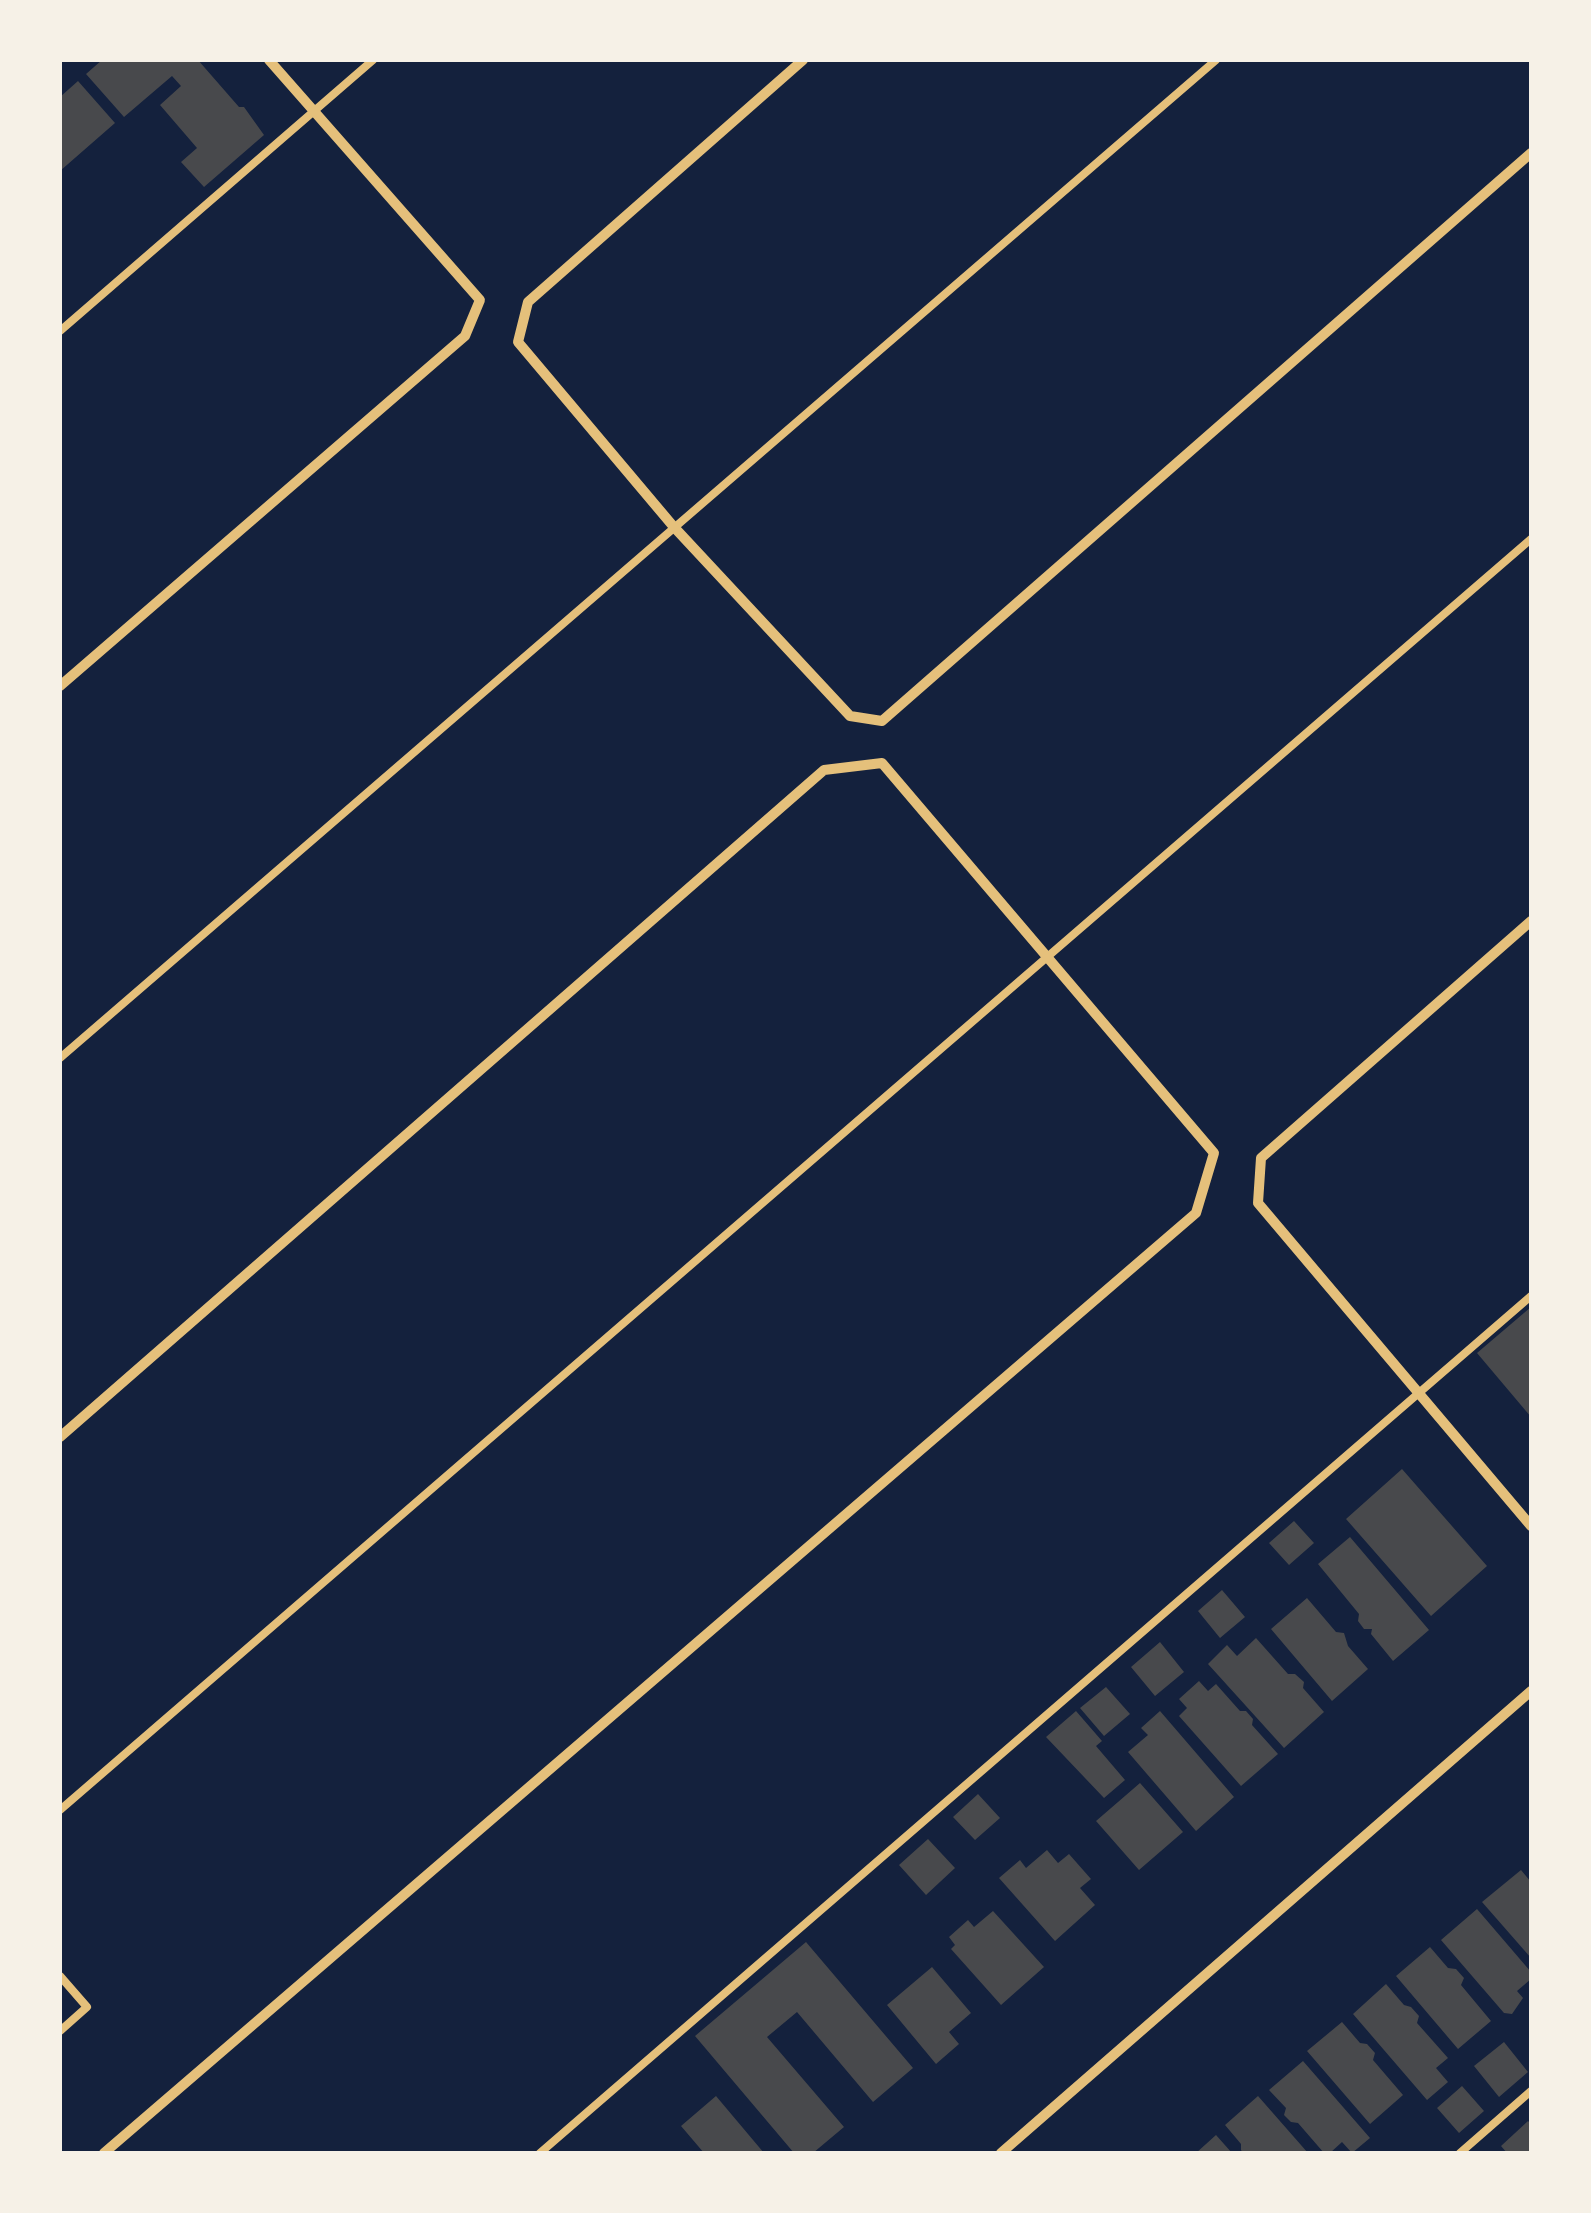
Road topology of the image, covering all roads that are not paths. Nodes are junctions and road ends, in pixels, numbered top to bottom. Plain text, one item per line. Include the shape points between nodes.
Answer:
1 (269, 60) edge
2 (373, 60) edge
3 (803, 60) edge
4 (1216, 60) edge
5 (314, 111) junction
6 (1531, 153) edge
7 (60, 331) edge
8 (673, 526) junction
9 (1531, 539) edge
10 (60, 686) edge
11 (1531, 922) edge
12 (1046, 956) junction
13 (60, 1058) edge
14 (1531, 1296) edge
15 (1419, 1394) junction
16 (60, 1437) edge
17 (1531, 1526) edge
18 (1531, 1691) edge
19 (60, 1810) edge
20 (60, 1976) edge
21 (60, 2031) edge
22 (1531, 2091) edge
23 (104, 2153) edge
24 (540, 2153) edge
25 (1001, 2153) edge
26 (1460, 2153) edge

1 - 5 street
2 - 5 lane
3 - 8 street via 528,302 518,342
4 - 8 lane
5 - 7 lane
5 - 10 street via 480,300 465,336
6 - 8 street via 882,721 850,716
8 - 13 lane
9 - 12 lane
11 - 15 street via 1261,1158 1258,1203
12 - 16 street via 882,763 824,770
12 - 19 lane
12 - 23 street via 1214,1153 1196,1213
14 - 15 lane
15 - 17 street
15 - 24 lane
18 - 25 street
20 - 21 lane via 88,2007
22 - 26 lane

